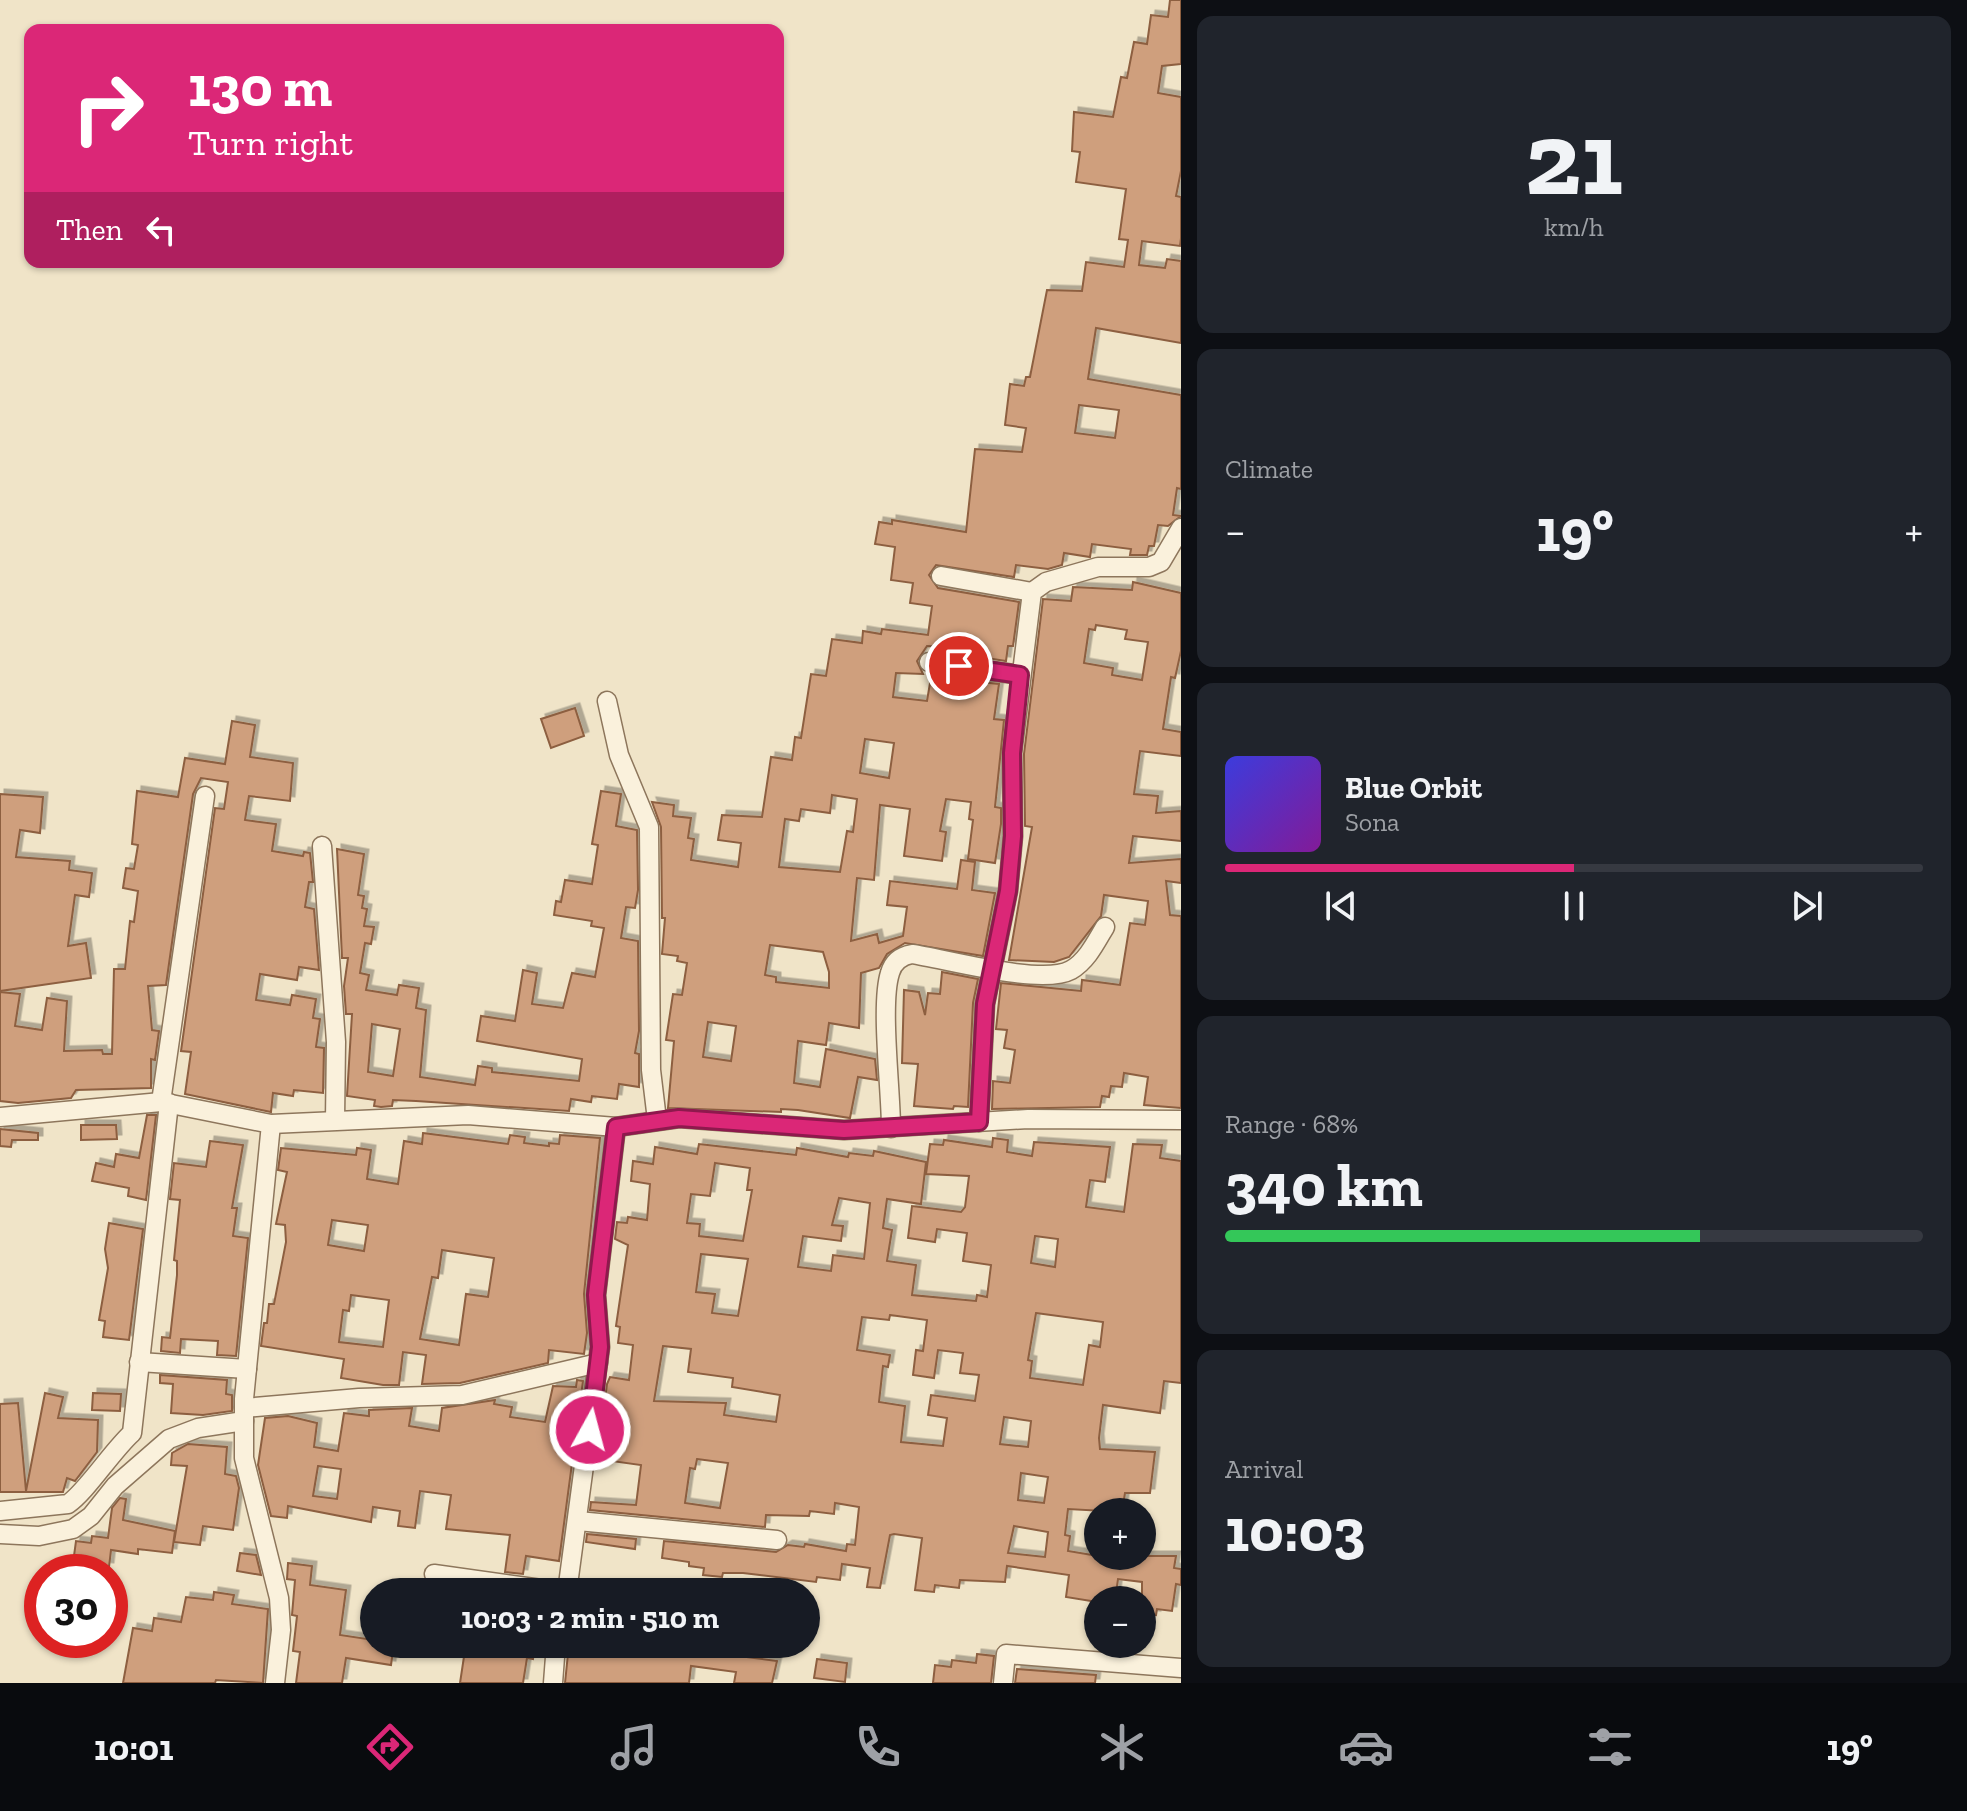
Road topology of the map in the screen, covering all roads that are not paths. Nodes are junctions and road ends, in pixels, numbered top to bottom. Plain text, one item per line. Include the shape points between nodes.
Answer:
1 (1181, 528) edge
2 (941, 576) dead end
3 (1032, 592) junction
4 (929, 662) dead end
5 (1020, 675) junction
6 (607, 701) dead end
7 (205, 796) dead end
8 (322, 846) dead end
9 (1105, 927) dead end
10 (991, 969) junction
11 (174, 1104) junction
12 (656, 1115) junction
13 (0, 1117) edge
14 (335, 1120) junction
15 (1181, 1120) edge
16 (979, 1122) junction
17 (271, 1124) junction
18 (616, 1127) junction
19 (891, 1128) junction
20 (139, 1362) junction
21 (598, 1363) junction
22 (247, 1369) junction
23 (244, 1404) junction
24 (0, 1511) edge
25 (578, 1521) junction
26 (0, 1534) edge
27 (777, 1540) dead end
28 (434, 1574) dead end
29 (463, 1578) edge
30 (568, 1578) edge
31 (555, 1658) edge
32 (1181, 1668) edge
33 (275, 1683) edge
34 (553, 1683) edge
35 (1003, 1683) edge

1 - 3 street via 1161,562 1149,567 1098,567 1046,582
2 - 3 street
3 - 5 street
4 - 5 street
5 - 10 street via 1008,891
6 - 12 street via 619,755 649,827
7 - 11 street
8 - 14 street via 336,1042
9 - 10 street via 1083,960 1066,973
10 - 16 street
10 - 19 street via 912,954 898,959 890,971 886,996
11 - 13 street
11 - 17 street
11 - 20 street
12 - 18 street
12 - 19 street via 844,1130
14 - 17 street
14 - 18 street via 468,1115
15 - 16 street
16 - 19 street
17 - 22 street
18 - 21 street via 596,1295 601,1327
20 - 22 street
20 - 24 street via 132,1433 77,1498 61,1507
21 - 23 street via 462,1395
21 - 25 street
22 - 23 street
23 - 26 street via 169,1439 73,1529 39,1536
23 - 33 street via 246,1474 279,1598
25 - 27 street
25 - 30 street
28 - 29 street
31 - 34 street
32 - 35 street via 1006,1654

